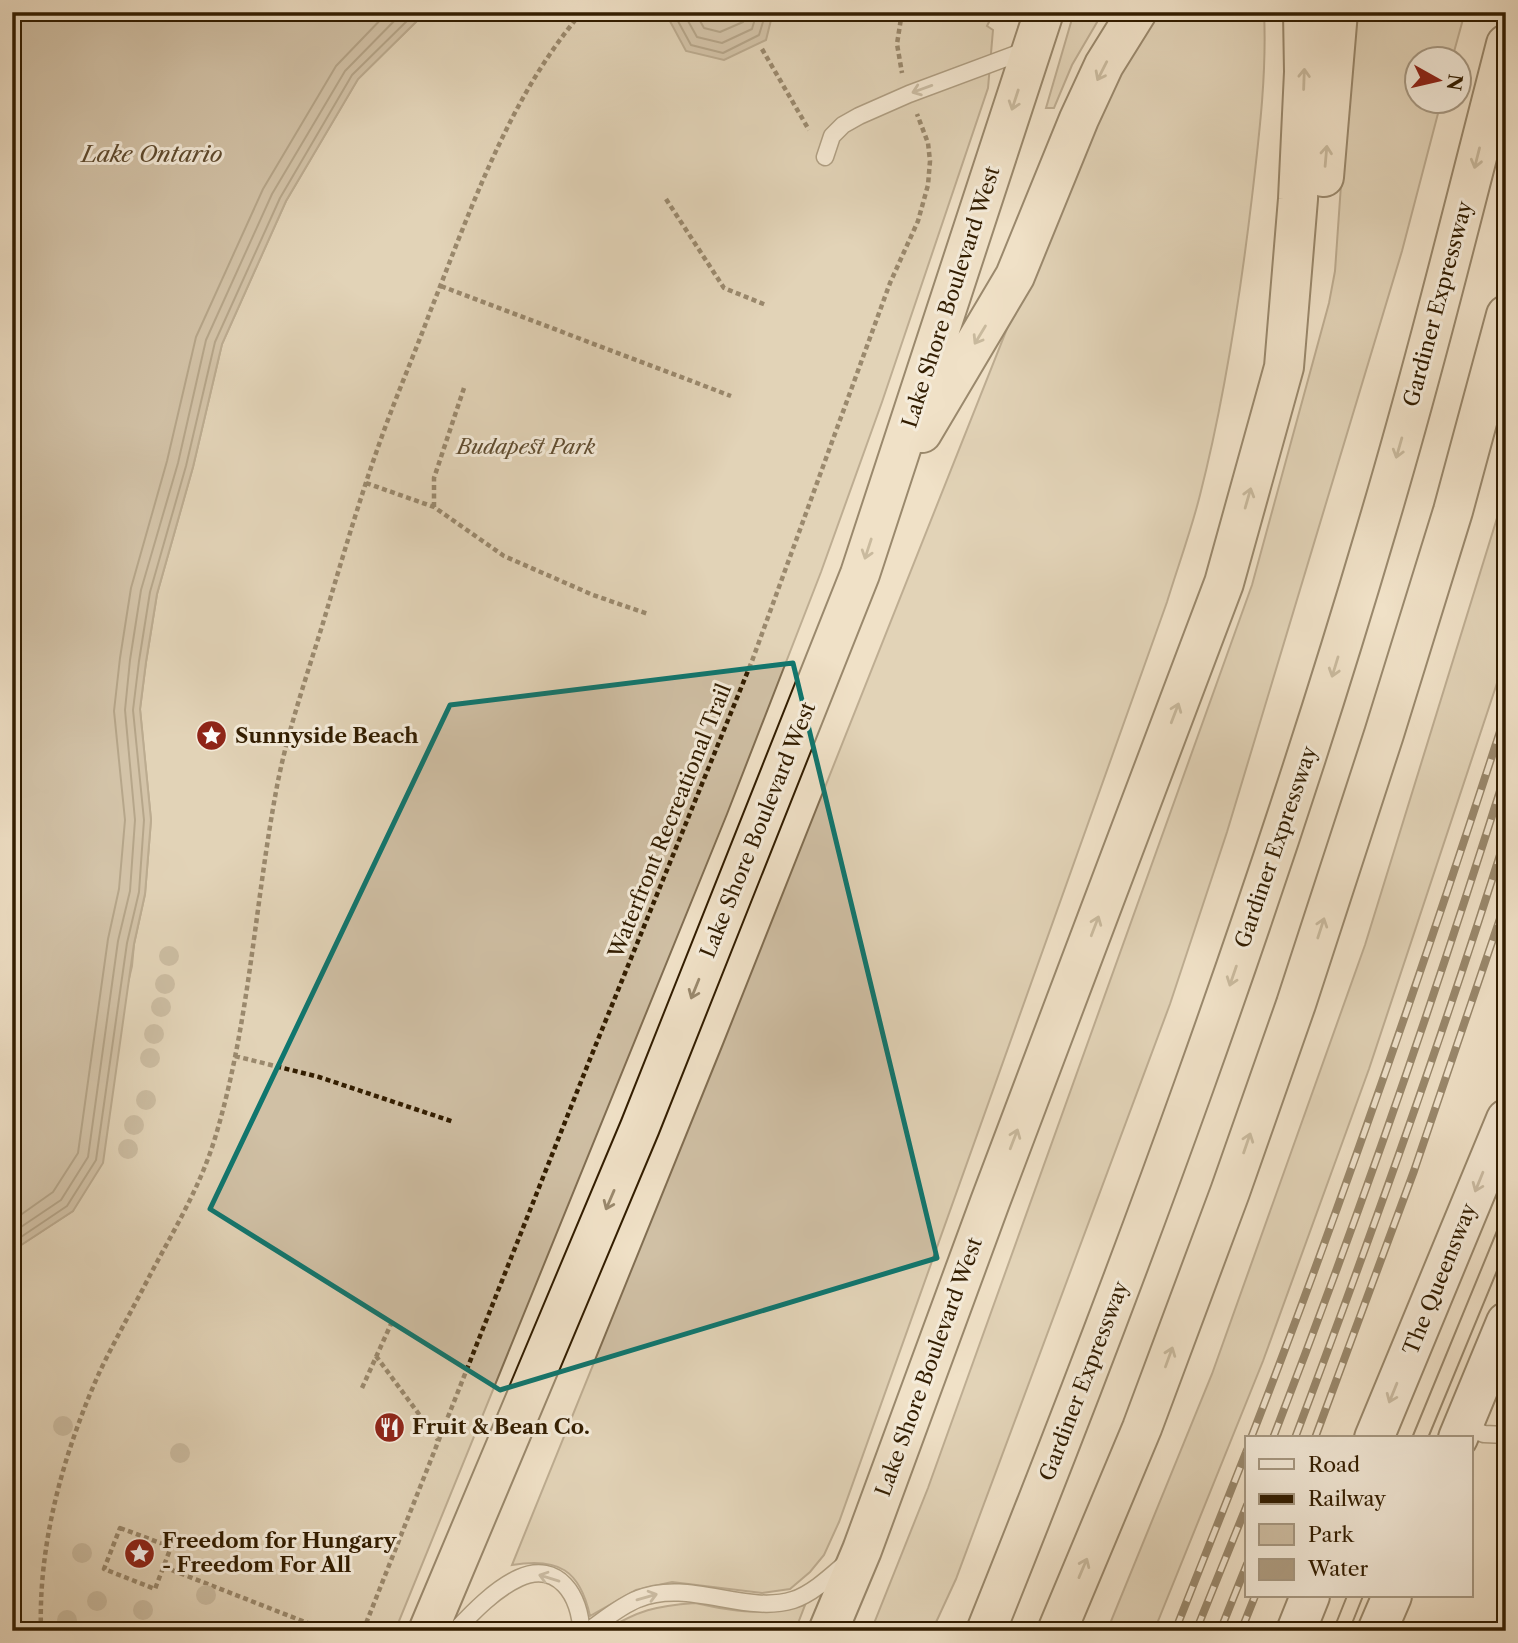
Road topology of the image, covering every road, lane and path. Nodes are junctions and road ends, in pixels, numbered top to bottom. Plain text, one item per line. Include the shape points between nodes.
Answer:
1 (582, 12) edge
2 (902, 12) edge
3 (1044, 12) edge
4 (1137, 12) edge
5 (1303, 12) edge
6 (1338, 12) edge
7 (1506, 44) edge
8 (1032, 48) junction
9 (762, 49) dead end
10 (909, 94) junction
11 (825, 156) joint
12 (666, 199) dead end
13 (440, 286) junction
14 (766, 304) dead end
15 (1506, 315) edge
16 (1284, 367) junction
17 (464, 388) dead end
18 (731, 396) dead end
19 (366, 482) junction
20 (886, 493) junction
21 (434, 507) junction
22 (648, 614) dead end
23 (235, 1056) junction
24 (1506, 1119) edge
25 (454, 1122) dead end
26 (1506, 1322) edge
27 (391, 1324) dead end
28 (376, 1356) junction
29 (362, 1388) dead end
30 (1460, 1432) edge
31 (1506, 1435) edge
32 (1375, 1436) edge
33 (439, 1440) junction
34 (862, 1550) junction
35 (164, 1567) junction
36 (1309, 1598) edge
37 (1391, 1598) edge
38 (41, 1631) edge
39 (328, 1631) edge
40 (363, 1631) edge
41 (428, 1631) edge
42 (455, 1631) edge
43 (582, 1631) edge
44 (588, 1631) edge
45 (828, 1631) edge
46 (986, 1631) edge
47 (1057, 1631) edge
48 (1296, 1631) edge
49 (1377, 1631) edge

1 - 13 path via 561,37 521,103 481,183
2 - 10 path, Waterfront Recreational Trail via 898,55
3 - 8 highway, Lake Shore Boulevard West
4 -> 20 highway via 1104,65 1079,119 1015,276
16 -> 5 highway, Lake Shore Boulevard West via 1298,187
16 -> 6 highway via 1321,216
7 -> 46 highway, Gardiner Expressway via 1438,313 1318,722 1159,1182
8 -> 10 lane
8 -> 20 highway, Lake Shore Boulevard West
9 - 11 path
10 - 11 lane via 843,125 832,136
10 - 33 path, Waterfront Recreational Trail via 930,152 930,173 918,221 890,283 752,661
12 - 14 path via 724,288
13 - 18 path
13 - 19 path
47 -> 15 highway via 1142,1429 1296,1004 1453,511
34 -> 16 highway, Lake Shore Boulevard West via 1224,583
17 - 21 path via 434,478
19 - 21 path
19 - 23 path via 285,753
20 -> 41 highway, Lake Shore Boulevard West via 860,574 640,1127
21 - 22 path via 504,556
23 - 25 path via 319,1077
23 - 38 path via 200,1179 101,1370 65,1467 43,1576
24 -> 32 main road, The Queensway
26 - 30 main road
27 - 28 path
28 - 29 path
28 - 33 path
30 - 31 lane
33 - 40 path, Waterfront Recreational Trail
44 -> 34 lane via 638,1599 660,1593 763,1605 794,1600
34 - 45 highway, Lake Shore Boulevard West
35 - 35 path via 155,1589 104,1569 120,1528 172,1547
35 - 39 path
36 - 48 main road
37 - 49 main road
43 -> 42 lane via 572,1592 562,1582 534,1574 503,1589

